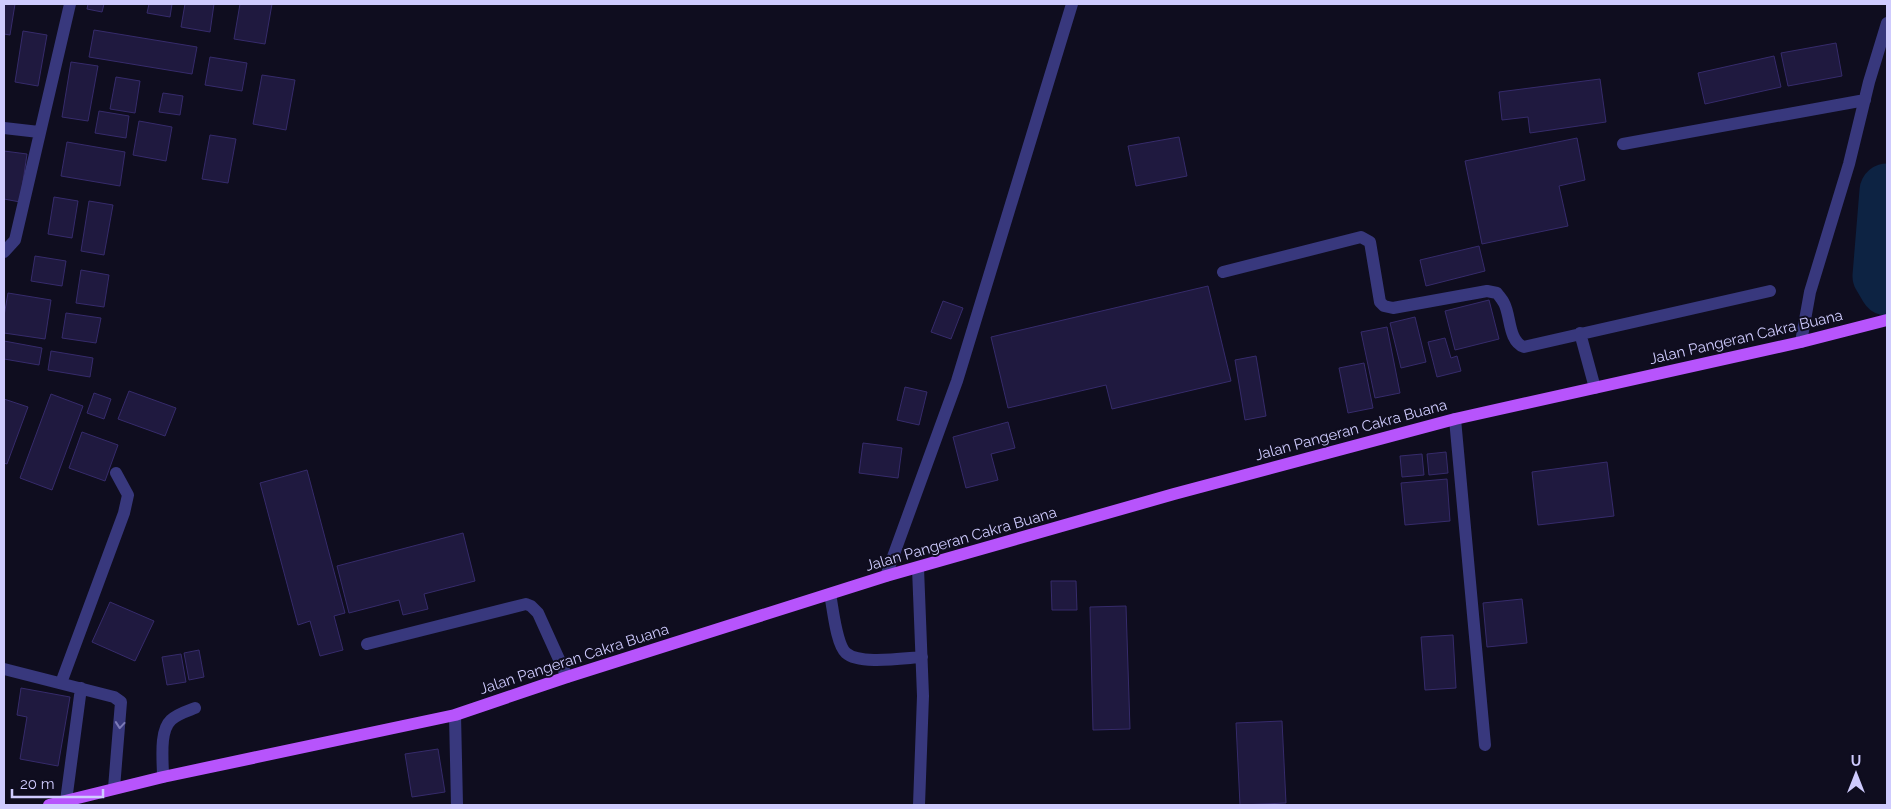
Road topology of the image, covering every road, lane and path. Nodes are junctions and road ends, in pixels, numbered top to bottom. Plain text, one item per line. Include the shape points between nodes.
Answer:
1 (70, 4) edge
2 (1072, 4) edge
3 (1887, 23) edge
4 (1865, 100) junction
5 (4, 128) edge
6 (39, 132) junction
7 (1623, 144) dead end
8 (4, 252) edge
9 (1223, 272) dead end
10 (1770, 292) dead end
11 (1887, 320) edge
12 (1580, 333) junction
13 (1801, 342) junction
14 (1595, 388) junction
15 (1455, 419) junction
16 (116, 473) dead end
17 (918, 568) junction
18 (886, 576) junction
19 (830, 594) junction
20 (367, 644) dead end
21 (922, 657) junction
22 (4, 669) edge
23 (567, 677) junction
24 (61, 683) junction
25 (81, 688) junction
26 (195, 708) dead end
27 (455, 715) junction
28 (1484, 745) dead end
29 (162, 777) junction
30 (114, 788) junction
31 (57, 804) edge
32 (457, 805) edge
33 (919, 805) edge

1 - 6 street
2 - 18 street via 957,381
3 - 4 street
4 - 7 street
4 - 13 street via 1810,292
5 - 6 street
6 - 8 street via 14,240
9 - 12 street via 1361,237 1370,242 1380,302 1384,306 1393,308 1486,291 1497,292 1505,304 1518,345 1524,347
10 - 12 street
11 - 13 main road, Jalan Pangeran Cakra Buana
12 - 14 street
13 - 14 main road, Jalan Pangeran Cakra Buana
14 - 15 main road, Jalan Pangeran Cakra Buana
15 - 17 main road, Jalan Pangeran Cakra Buana via 1174,494
15 - 28 street
16 - 24 street via 128,495 124,513
17 - 18 main road, Jalan Pangeran Cakra Buana
17 - 21 street
18 - 19 main road, Jalan Pangeran Cakra Buana
19 - 21 street via 840,643 846,653 867,660
19 - 23 main road, Jalan Pangeran Cakra Buana
20 - 23 street via 526,604 538,613
21 - 33 street
22 - 24 street
23 - 27 main road, Jalan Pangeran Cakra Buana
24 - 25 street
25 -> 30 street via 114,696 121,702
25 - 31 street
26 - 29 street via 170,720 162,743
27 - 29 main road, Jalan Pangeran Cakra Buana
27 - 32 street
29 - 30 main road, Jalan Pangeran Cakra Buana
30 - 31 main road, Jalan Pangeran Cakra Buana

